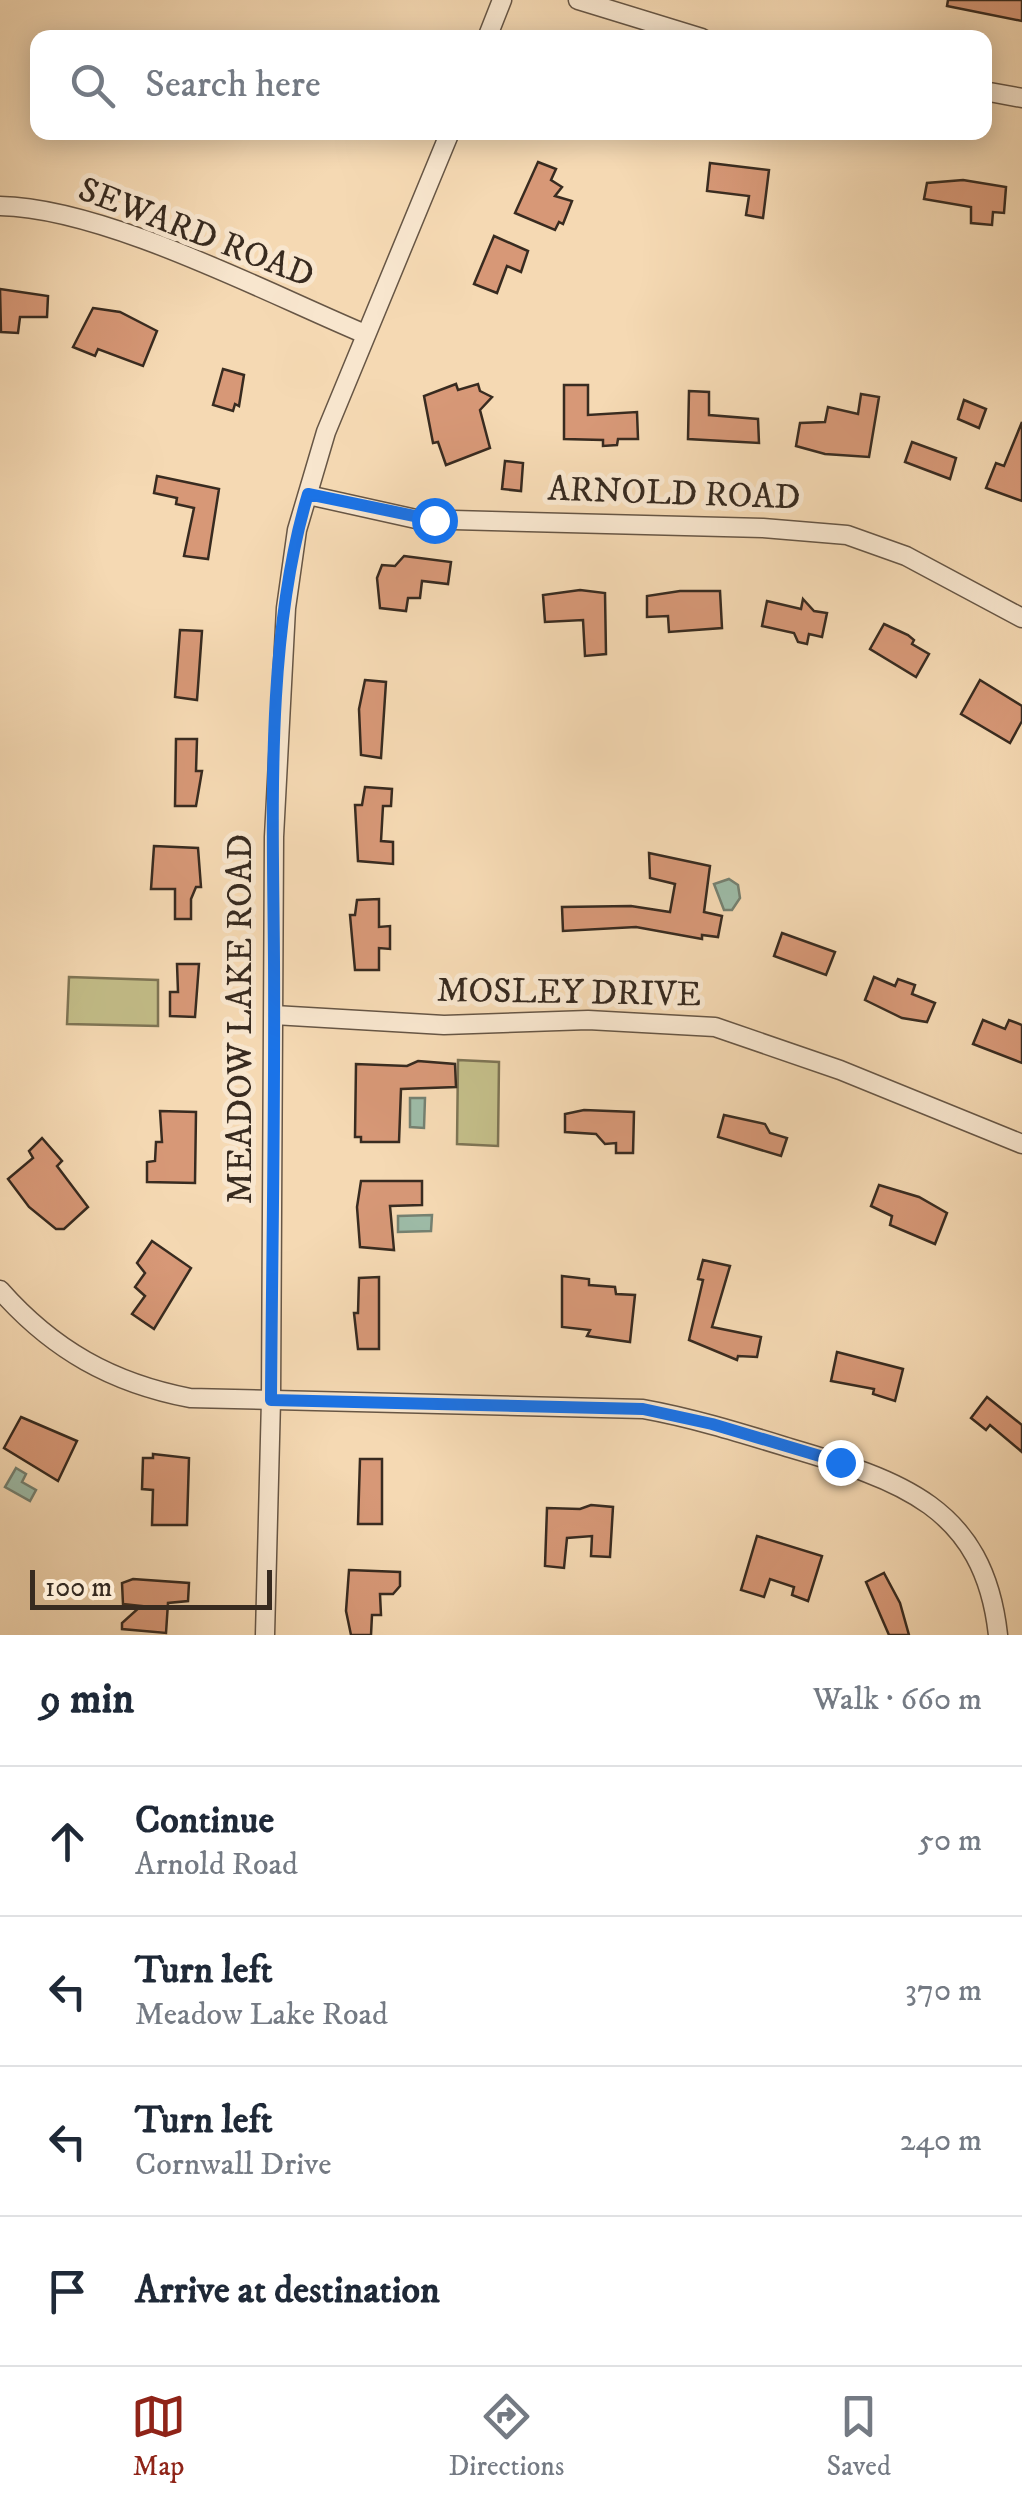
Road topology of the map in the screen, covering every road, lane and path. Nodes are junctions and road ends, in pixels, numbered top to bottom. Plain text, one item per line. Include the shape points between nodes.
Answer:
1 (502, 0) edge
2 (578, 0) edge
3 (490, 30) edge
4 (676, 30) edge
5 (992, 92) edge
6 (1022, 98) edge
7 (447, 140) edge
8 (0, 206) edge
9 (366, 334) junction
10 (308, 494) junction
11 (1022, 618) edge
12 (274, 1014) junction
13 (1022, 1144) edge
14 (0, 1290) edge
15 (271, 1400) junction
16 (264, 1635) edge
17 (998, 1635) edge

1 - 3 street
2 - 4 street
5 - 6 street
7 - 9 street, MEADOW LAKE ROAD
8 - 9 street, SEWARD ROAD via 92,223
9 - 10 street, MEADOW LAKE ROAD
10 - 11 street, ARNOLD ROAD via 416,519 847,535 906,556
10 - 12 street, MEADOW LAKE ROAD via 297,530 278,703
12 - 13 street, MOSLEY DRIVE via 444,1025 588,1020 715,1027
12 - 15 street, MEADOW LAKE ROAD
14 - 15 street via 56,1346 140,1388 190,1398
15 - 16 street, MEADOW LAKE ROAD
15 - 17 street via 643,1409 855,1468 924,1498 969,1543 989,1583

